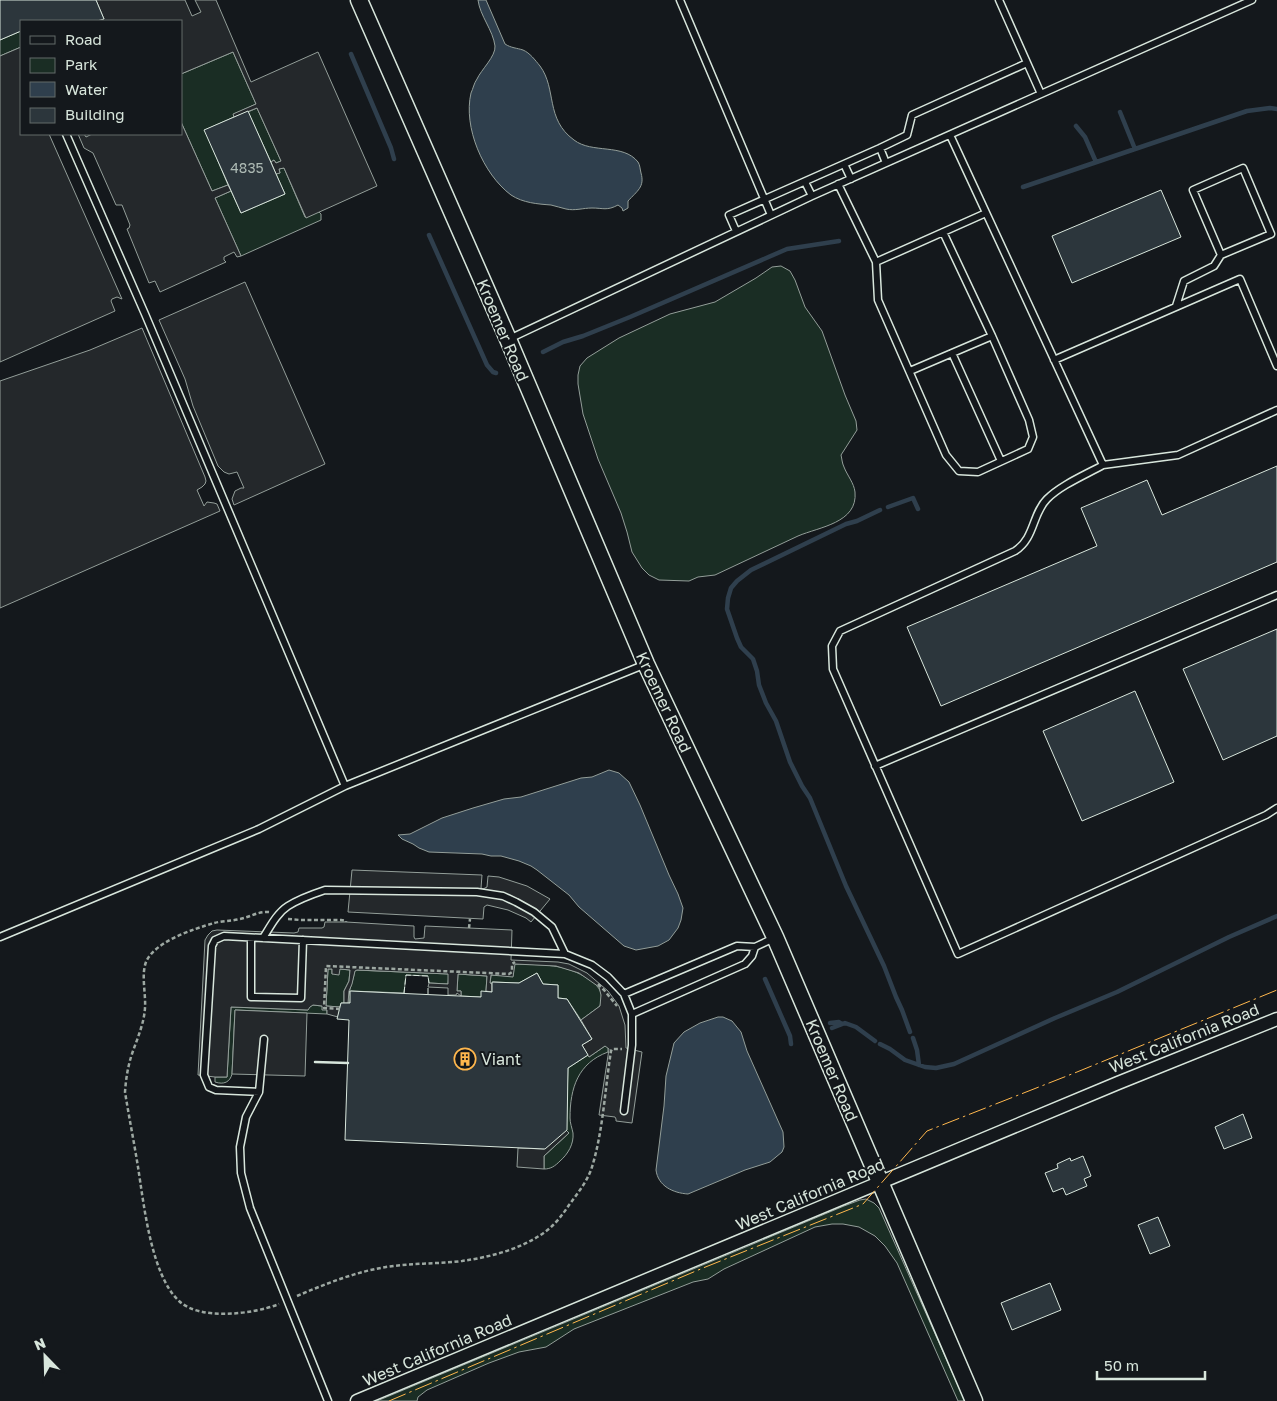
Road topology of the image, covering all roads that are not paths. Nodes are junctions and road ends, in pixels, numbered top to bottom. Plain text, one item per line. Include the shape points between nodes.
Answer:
1 (680, 0) edge
2 (999, 0) edge
3 (1252, 0) edge
4 (362, 1) edge
5 (1027, 63) junction
6 (1041, 94) junction
7 (66, 135) edge
8 (950, 135) junction
9 (880, 148) junction
10 (886, 163) junction
11 (844, 164) junction
12 (850, 179) junction
13 (805, 182) junction
14 (838, 184) junction
15 (812, 196) junction
16 (764, 199) junction
17 (986, 213) junction
18 (771, 215) junction
19 (736, 231) junction
20 (943, 232) junction
21 (1221, 255) junction
22 (876, 262) junction
23 (1176, 306) junction
24 (992, 336) junction
25 (508, 339) junction
26 (952, 353) junction
27 (1054, 360) junction
28 (1277, 366) edge
29 (910, 371) junction
30 (1277, 410) edge
31 (1001, 461) junction
32 (1103, 465) junction
33 (1277, 595) edge
34 (646, 664) junction
35 (875, 766) junction
36 (345, 786) junction
37 (1277, 808) edge
38 (0, 937) edge
39 (775, 937) junction
40 (251, 938) junction
41 (263, 938) junction
42 (303, 940) junction
43 (755, 947) junction
44 (565, 954) junction
45 (624, 994) junction
46 (632, 1014) junction
47 (1277, 1019) edge
48 (264, 1038) dead end
49 (259, 1092) junction
50 (624, 1111) dead end
51 (880, 1183) junction
52 (328, 1401) edge
53 (357, 1401) edge
54 (974, 1401) edge

1 - 16 lane
2 - 5 lane
3 - 6 lane
4 - 25 street, Kroemer Road
5 - 6 lane
5 - 9 lane via 912,115 907,135
6 - 8 lane
7 - 36 lane
8 - 10 lane
8 - 17 lane
9 - 10 lane
9 - 11 lane
10 - 12 lane
11 - 12 lane
11 - 13 lane
12 - 14 lane
13 - 15 lane
13 - 16 lane
14 - 15 lane
14 - 22 lane
15 - 18 lane
16 - 18 lane
16 - 19 lane via 729,215
17 - 20 lane
17 - 27 lane
18 - 19 lane
19 - 25 lane
20 - 22 lane
20 - 24 lane
21 - 21 lane via 1193,190 1243,168 1271,234
21 - 23 lane via 1214,266 1184,281
22 - 29 lane via 878,300
23 - 27 lane
23 - 28 lane via 1240,279
24 - 26 lane
24 - 31 lane via 1029,420 1033,437 1028,449
25 - 34 street, Kroemer Road
26 - 29 lane
26 - 31 lane
27 - 32 lane
29 - 31 lane via 946,455 958,471 978,472
30 - 32 lane via 1178,455
32 - 35 lane via 1046,500 1023,546 840,632 832,646 832,669
33 - 35 lane
34 - 36 lane
34 - 39 street, Kroemer Road
35 - 37 lane via 958,954
36 - 38 lane via 259,829
39 - 43 lane
39 - 51 street, Kroemer Road
40 - 41 lane
40 - 42 lane via 252,997 301,998
40 - 49 lane via 224,936 215,940 212,946 204,1075 209,1087 216,1090
41 - 42 lane
41 - 44 lane via 287,906 326,890 477,892 503,896 534,912 552,926
42 - 44 lane
43 - 45 lane via 737,946
43 - 46 lane via 745,964
44 - 45 lane via 592,965
45 - 46 lane
46 - 50 lane via 632,1045
47 - 51 street, West California Road
48 - 49 lane
49 - 52 lane via 246,1117 240,1147 241,1173 250,1208
51 - 53 street, West California Road
51 - 54 street, Kroemer Road

